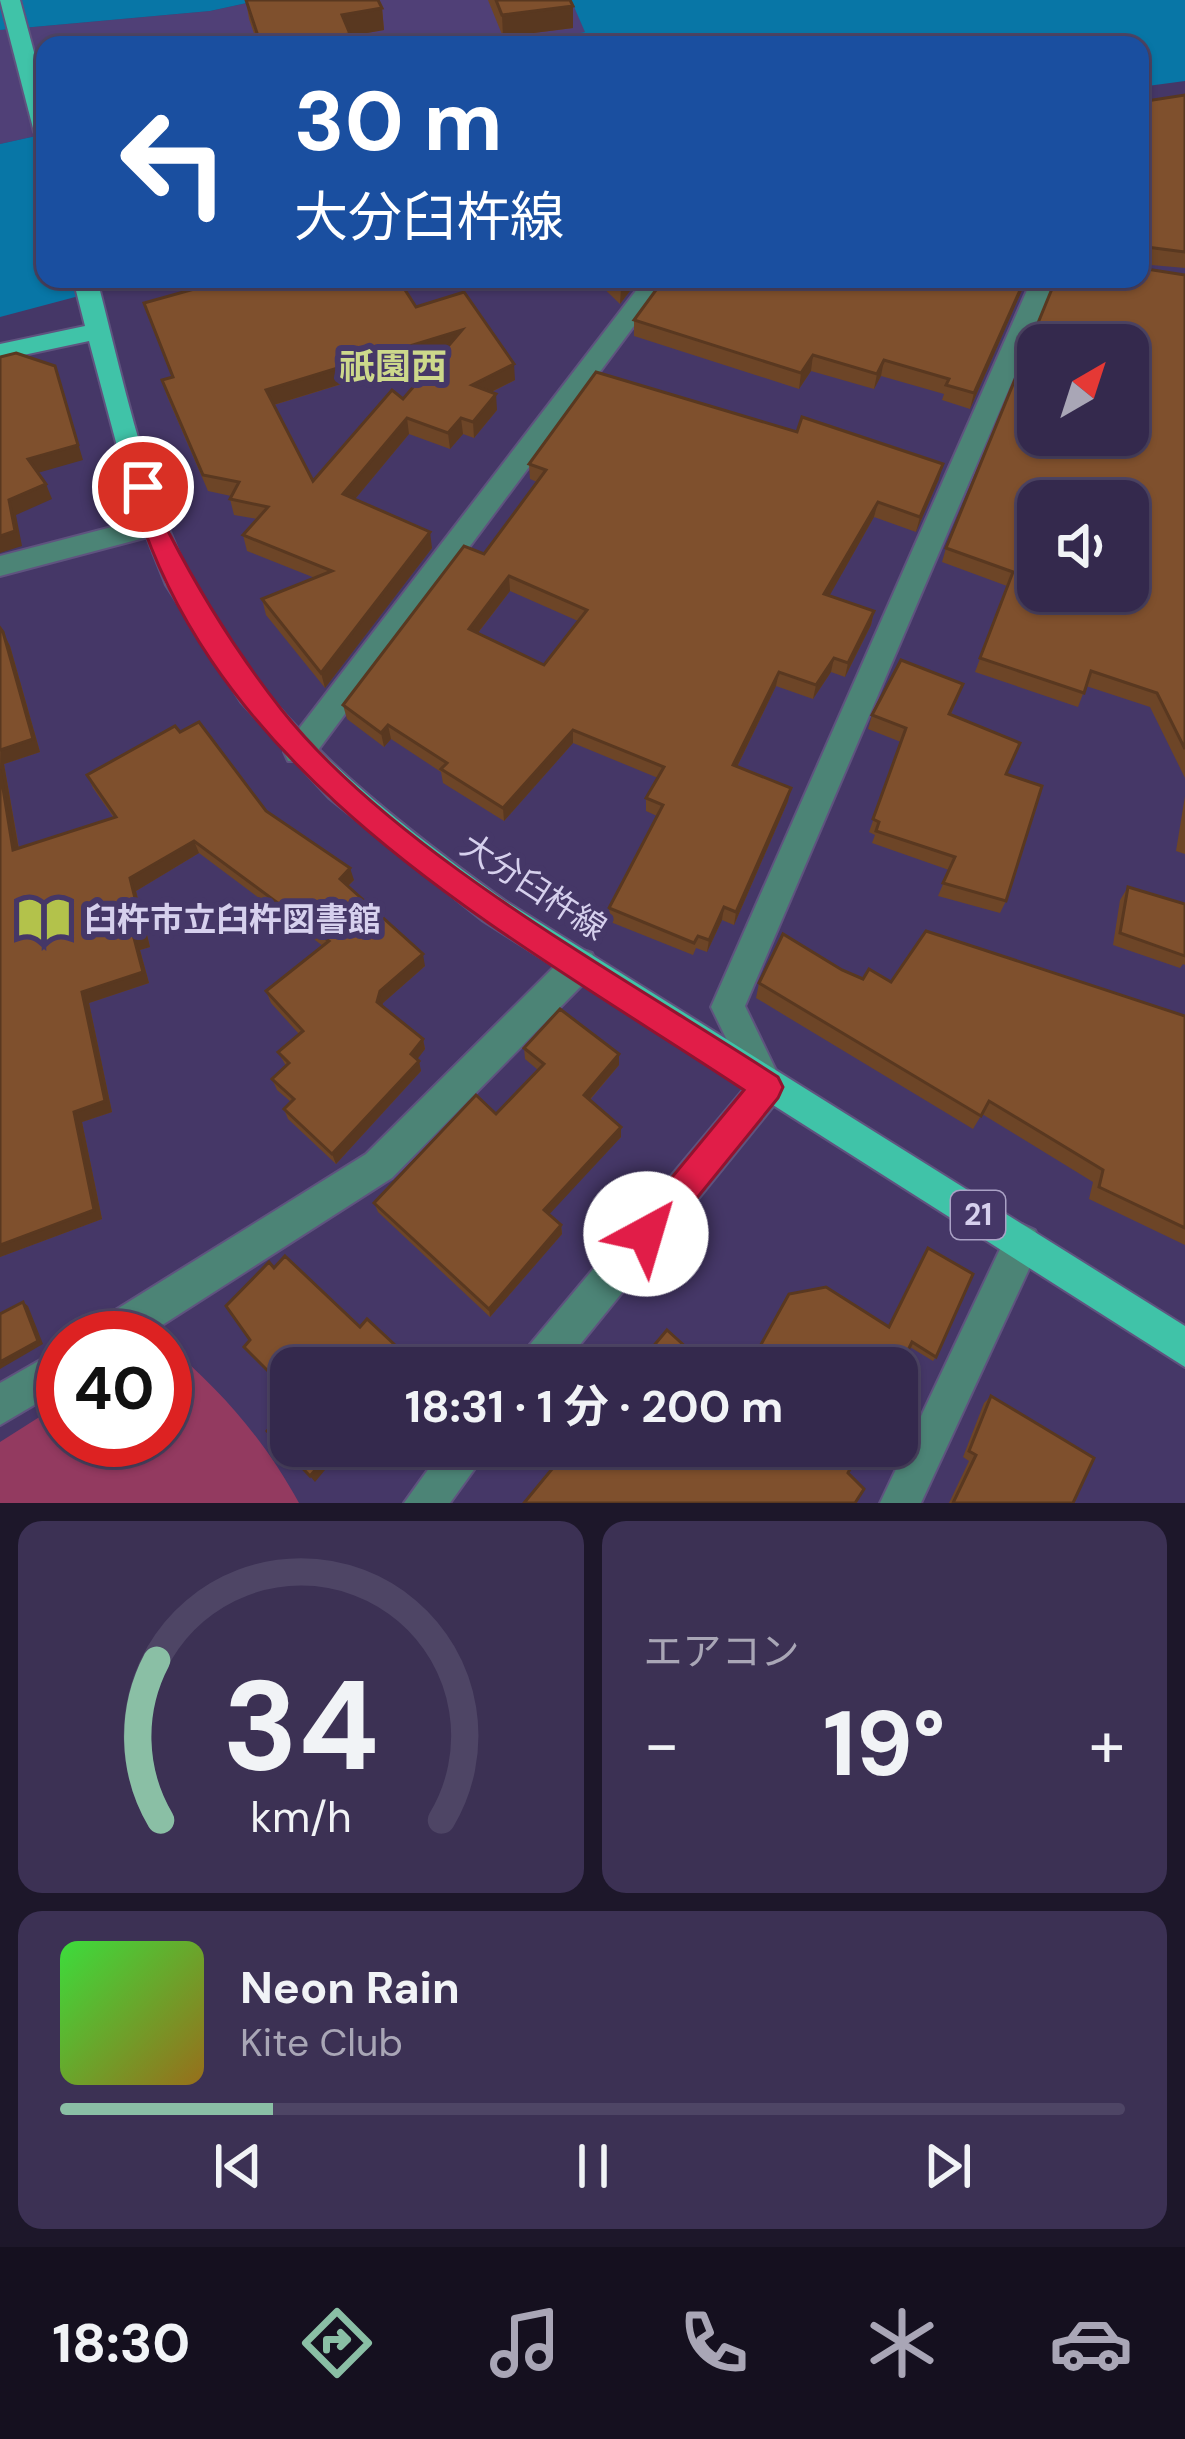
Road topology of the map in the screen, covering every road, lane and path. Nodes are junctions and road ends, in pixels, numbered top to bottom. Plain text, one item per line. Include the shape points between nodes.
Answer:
1 (10, 0) edge
2 (36, 98) edge
3 (87, 288) edge
4 (650, 288) edge
5 (1040, 288) edge
6 (96, 321) junction
7 (0, 352) edge
8 (154, 526) junction
9 (0, 566) edge
10 (299, 752) junction
11 (580, 964) junction
12 (767, 1087) junction
13 (1022, 1243) junction
14 (150, 1311) edge
15 (553, 1347) edge
16 (1185, 1348) edge
17 (36, 1383) edge
18 (0, 1405) edge
19 (454, 1467) edge
20 (424, 1503) edge
21 (900, 1503) edge

1 - 2 main road
3 - 6 main road, 大分臼杵線 / 21
4 - 10 street
5 - 12 street via 728,1007
6 - 7 main road
6 - 8 main road, 大分臼杵線 / 21
8 - 9 street
8 - 10 main road, 大分臼杵線 / 21 via 215,644
10 - 11 main road, 大分臼杵線 / 21 via 442,874
11 - 12 main road, 大分臼杵線 / 21
11 - 14 street via 379,1166
12 - 13 main road, 大分臼杵線 / 21
12 - 15 street
13 - 16 main road, 大分臼杵線 / 21
13 - 21 street
17 - 18 street
19 - 20 street

